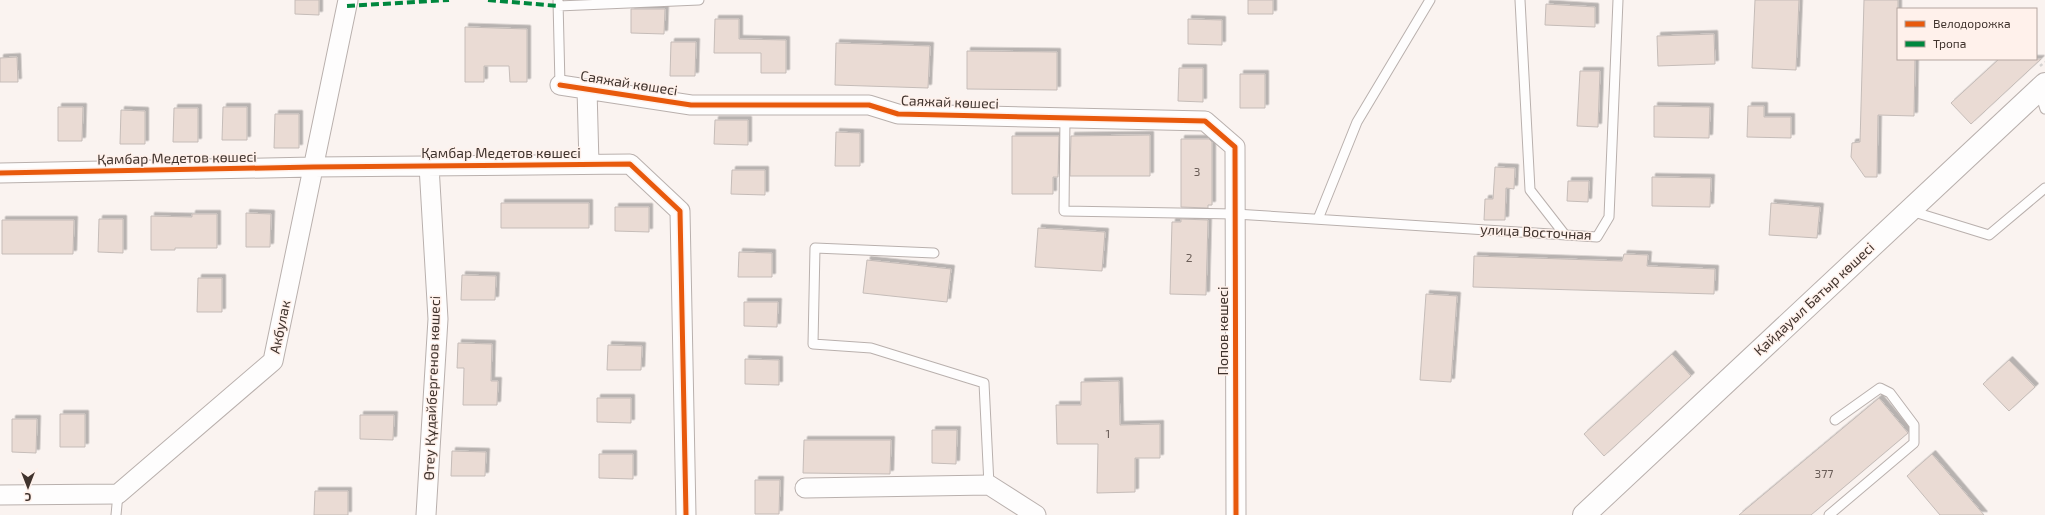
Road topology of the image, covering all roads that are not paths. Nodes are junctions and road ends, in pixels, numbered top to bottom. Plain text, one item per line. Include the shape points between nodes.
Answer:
1 (348, 0) edge
2 (699, 0) edge
3 (1430, 0) edge
4 (1520, 0) edge
5 (1618, 0) edge
6 (558, 3) edge
7 (560, 85) joint
8 (587, 89) junction
9 (2043, 94) edge
10 (1065, 118) junction
11 (1235, 147) joint
12 (589, 164) junction
13 (429, 166) junction
14 (313, 167) junction
15 (0, 173) edge
16 (2045, 188) edge
17 (1910, 210) junction
18 (1235, 214) junction
19 (1318, 220) junction
20 (1565, 235) junction
21 (934, 253) dead end
22 (1834, 420) dead end
23 (989, 485) junction
24 (805, 488) dead end
25 (118, 494) junction
26 (0, 496) edge
27 (1596, 507) edge
28 (116, 515) edge
29 (426, 515) edge
30 (686, 515) edge
31 (1036, 515) edge
32 (1236, 515) edge
33 (1829, 515) edge

1 - 14 street, Акбулак
2 - 6 lane
3 - 19 lane via 1357,122
4 - 20 lane via 1530,190
5 - 20 lane, улица Восточная via 1609,217 1597,237
6 - 7 lane
7 - 8 street, Саяжай көшесі
8 - 10 street, Саяжай көшесі via 691,104 869,104 898,114
8 - 12 street
9 - 17 street, Қайдауыл Батыр көшесі
10 - 11 street, Саяжай көшесі via 1205,121
10 - 18 lane, улица Восточная via 1064,211
11 - 18 street, Попов көшесі
12 - 13 street, Қамбар Медетов көшесі
12 - 30 street, Қамбар Медетов көшесі via 630,164 680,211
13 - 14 street, Қамбар Медетов көшесі
13 - 29 street, Өтеу Құдайбергенов көшесі via 438,319
14 - 15 street, Қамбар Медетов көшесі
14 - 25 street, Акбулак via 273,361
16 - 17 lane via 1989,235
17 - 27 street, Қайдауыл Батыр көшесі
18 - 19 lane, улица Восточная
18 - 32 street, Попов көшесі
19 - 20 lane, улица Восточная
21 - 23 lane via 815,248 813,344 872,348 984,382
22 - 33 lane via 1880,388 1890,392 1914,424 1914,443
23 - 24 street
23 - 31 street
25 - 26 street
25 - 28 lane

